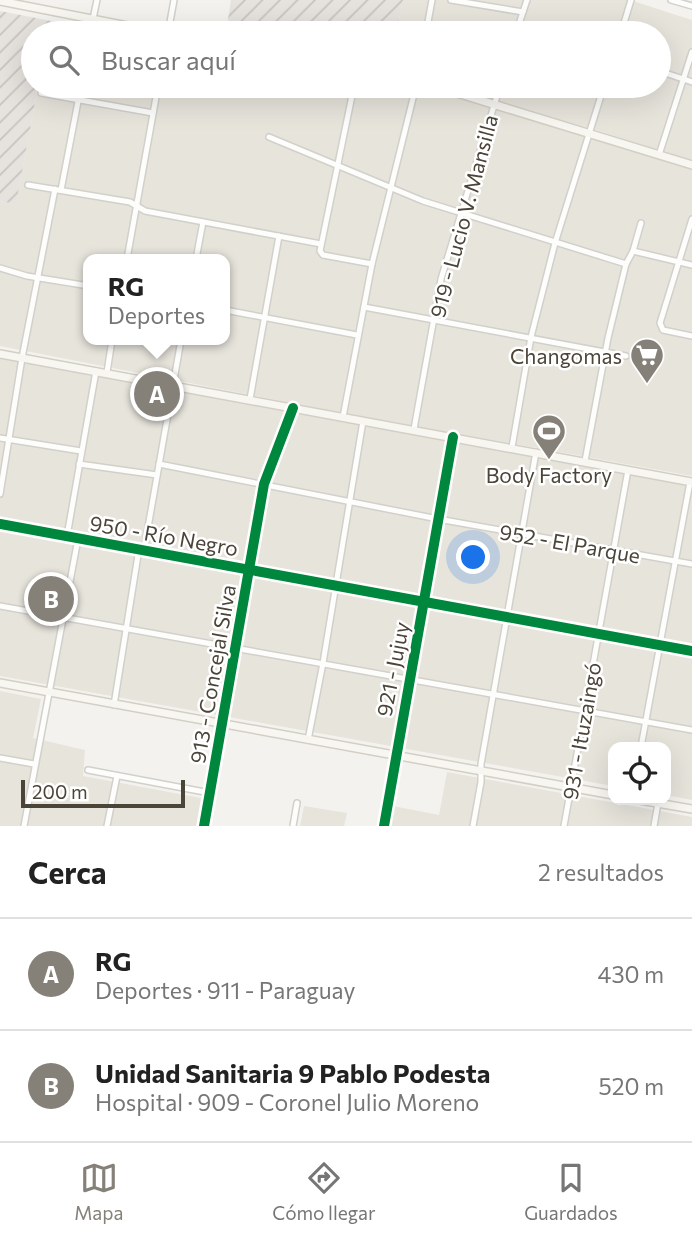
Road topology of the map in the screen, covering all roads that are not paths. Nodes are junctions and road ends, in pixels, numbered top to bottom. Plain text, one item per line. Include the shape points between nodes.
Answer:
1 (97, 0) edge
2 (174, 0) edge
3 (432, 0) edge
4 (451, 0) edge
5 (527, 0) edge
6 (631, 0) edge
7 (671, 0) edge
8 (0, 1) edge
9 (12, 2) edge
10 (692, 6) edge
11 (523, 12) junction
12 (93, 20) junction
13 (99, 21) edge
14 (169, 21) edge
15 (428, 21) edge
16 (520, 21) edge
17 (625, 21) edge
18 (692, 52) edge
19 (671, 75) edge
20 (683, 79) junction
21 (692, 82) edge
22 (68, 98) edge
23 (156, 98) edge
24 (351, 98) edge
25 (413, 98) edge
26 (474, 98) edge
27 (496, 98) edge
28 (600, 98) edge
29 (79, 100) junction
30 (494, 104) junction
31 (153, 113) junction
32 (589, 134) junction
33 (269, 137) dead end
34 (659, 155) junction
35 (337, 164) junction
36 (692, 165) edge
37 (28, 185) dead end
38 (390, 187) junction
39 (58, 190) junction
40 (137, 206) junction
41 (461, 213) junction
42 (692, 219) edge
43 (203, 222) junction
44 (641, 223) dead end
45 (279, 236) junction
46 (555, 243) junction
47 (321, 244) junction
48 (633, 251) junction
49 (128, 254) edge
50 (197, 254) edge
51 (679, 262) junction
52 (372, 264) junction
53 (626, 264) junction
54 (692, 265) edge
55 (0, 268) edge
56 (39, 277) junction
57 (83, 285) edge
58 (363, 307) junction
59 (230, 311) edge
60 (265, 318) junction
61 (434, 319) junction
62 (357, 335) junction
63 (692, 336) edge
64 (531, 337) junction
65 (112, 345) edge
66 (180, 345) edge
67 (605, 352) junction
68 (0, 354) edge
69 (626, 356) dead end
70 (22, 358) junction
71 (96, 371) junction
72 (107, 372) junction
73 (173, 385) junction
74 (250, 399) junction
75 (293, 408) junction
76 (343, 417) junction
77 (363, 421) junction
78 (414, 429) junction
79 (453, 437) junction
80 (0, 438) edge
81 (9, 440) junction
82 (512, 447) junction
83 (81, 451) junction
84 (536, 452) junction
85 (585, 461) junction
86 (79, 464) junction
87 (159, 464) junction
88 (628, 470) junction
89 (157, 475) junction
90 (691, 482) edge
91 (264, 484) junction
92 (0, 495) edge
93 (351, 502) junction
94 (438, 519) junction
95 (0, 524) edge
96 (521, 534) junction
97 (67, 536) junction
98 (78, 539) junction
99 (141, 550) junction
100 (613, 551) junction
101 (675, 561) junction
102 (692, 564) edge
103 (250, 570) junction
104 (336, 586) junction
105 (425, 602) junction
106 (0, 606) edge
107 (63, 617) junction
108 (506, 617) junction
109 (126, 629) junction
110 (599, 633) junction
111 (660, 645) junction
112 (236, 647) junction
113 (692, 651) edge
114 (323, 663) junction
115 (410, 679) junction
116 (0, 683) edge
117 (49, 693) junction
118 (493, 694) junction
119 (114, 705) junction
120 (584, 710) junction
121 (646, 721) junction
122 (222, 725) junction
123 (692, 730) edge
124 (308, 740) junction
125 (642, 742) edge
126 (396, 756) junction
127 (0, 758) edge
128 (34, 764) junction
129 (88, 771) dead end
130 (481, 772) junction
131 (117, 776) junction
132 (571, 788) junction
133 (210, 793) junction
134 (608, 794) edge
135 (297, 803) dead end
136 (658, 805) edge
137 (669, 805) edge
138 (692, 809) edge
139 (24, 826) edge
140 (107, 826) edge
141 (204, 826) edge
142 (293, 826) edge
143 (384, 826) edge
144 (473, 826) edge
145 (564, 826) edge
146 (654, 826) edge

1 - 12 street
2 - 14 street
3 - 15 street
4 - 11 street
5 - 11 street
6 - 17 street
7 - 10 street
8 - 9 main road
9 - 12 main road
11 - 16 street
12 - 13 main road
18 - 20 street
19 - 20 street
20 - 21 street
20 - 34 street
22 - 29 street
23 - 31 street
24 - 35 street
25 - 38 street
26 - 30 main road
27 - 30 street, 919 - Lucio V. Mansilla
28 - 32 street
29 - 31 street
29 - 39 street
30 - 32 main road
30 - 41 street, 919 - Lucio V. Mansilla
31 - 40 street
32 - 34 main road
32 - 46 street
33 - 35 street
34 - 36 main road
35 - 38 street
35 - 47 street
37 - 39 street
38 - 41 street
38 - 52 street
39 - 40 street
39 - 56 street
40 - 43 street
40 - 49 street
41 - 46 street
41 - 61 street, 919 - Lucio V. Mansilla
42 - 51 street
43 - 45 street
43 - 50 street
44 - 48 street
45 - 47 street
45 - 60 street
46 - 53 street
46 - 64 street
47 - 52 street via 323,255
48 - 51 street
48 - 53 street
51 - 54 street
51 - 63 street via 660,323 663,330
52 - 58 street
53 - 67 street
55 - 56 street
56 - 57 street
56 - 70 street
58 - 61 street
58 - 62 street
59 - 60 street
60 - 62 street
60 - 74 street
61 - 64 street
61 - 78 street, 919 - Lucio V. Mansilla
62 - 76 street
64 - 67 street
64 - 82 street
65 - 72 street
66 - 73 street
67 - 69 street
67 - 85 street
68 - 70 main road
70 - 71 main road
70 - 81 street
71 - 72 main road
71 - 83 street
72 - 73 main road
73 - 74 main road
73 - 87 street
74 - 75 main road
75 - 76 main road
75 - 91 street, 913 - Concejal Silva
76 - 77 main road
77 - 78 main road
77 - 93 street
78 - 79 main road
79 - 82 main road
79 - 94 street, 921 - Jujuy
80 - 81 street
81 - 83 street
81 - 92 street
82 - 84 main road
83 - 86 street
84 - 85 main road
84 - 96 street
85 - 88 main road
86 - 89 street
86 - 97 street
87 - 89 street
87 - 91 street, 952 - El Parque
88 - 90 main road
88 - 100 street, 931 - Ituzaingó
89 - 99 street
90 - 101 street
91 - 93 street, 952 - El Parque
91 - 103 street, 913 - Concejal Silva
93 - 94 street, 952 - El Parque
93 - 104 street
94 - 96 street, 952 - El Parque
94 - 105 street, 921 - Jujuy
95 - 97 street, 950 - Río Negro
96 - 100 street, 952 - El Parque
96 - 108 street
97 - 98 street, 950 - Río Negro
98 - 99 street, 950 - Río Negro
98 - 107 street
99 - 103 street, 950 - Río Negro
99 - 109 street
100 - 101 street, 952 - El Parque
100 - 110 street, 931 - Ituzaingó
101 - 102 street, 952 - El Parque
101 - 111 street
103 - 104 street, 950 - Río Negro
103 - 112 street, 913 - Concejal Silva
104 - 105 street, 950 - Río Negro
104 - 114 street
105 - 108 street, 950 - Río Negro
105 - 115 street, 921 - Jujuy
106 - 107 street
107 - 109 street
107 - 117 street
108 - 110 street, 950 - Río Negro
108 - 118 street
109 - 112 street
109 - 119 street
110 - 111 street, 950 - Río Negro
110 - 120 street, 931 - Ituzaingó
111 - 113 street, 950 - Río Negro
111 - 121 street
112 - 114 street
112 - 122 street, 913 - Concejal Silva
114 - 115 street
114 - 124 street
115 - 118 street
115 - 126 street, 921 - Jujuy
116 - 117 main road
117 - 119 main road
117 - 128 street
118 - 120 street
118 - 130 street
119 - 122 main road
120 - 121 street
120 - 132 street, 931 - Ituzaingó
121 - 123 street
121 - 125 street
122 - 124 main road
122 - 133 street, 913 - Concejal Silva
124 - 126 main road
126 - 130 main road
126 - 143 street, 921 - Jujuy
127 - 128 street
128 - 139 street
129 - 131 street
130 - 132 main road
130 - 144 street
131 - 133 street
131 - 140 street
132 - 134 main road
132 - 145 street, 931 - Ituzaingó
133 - 141 street, 913 - Concejal Silva
135 - 142 street
136 - 146 street
137 - 138 main road

